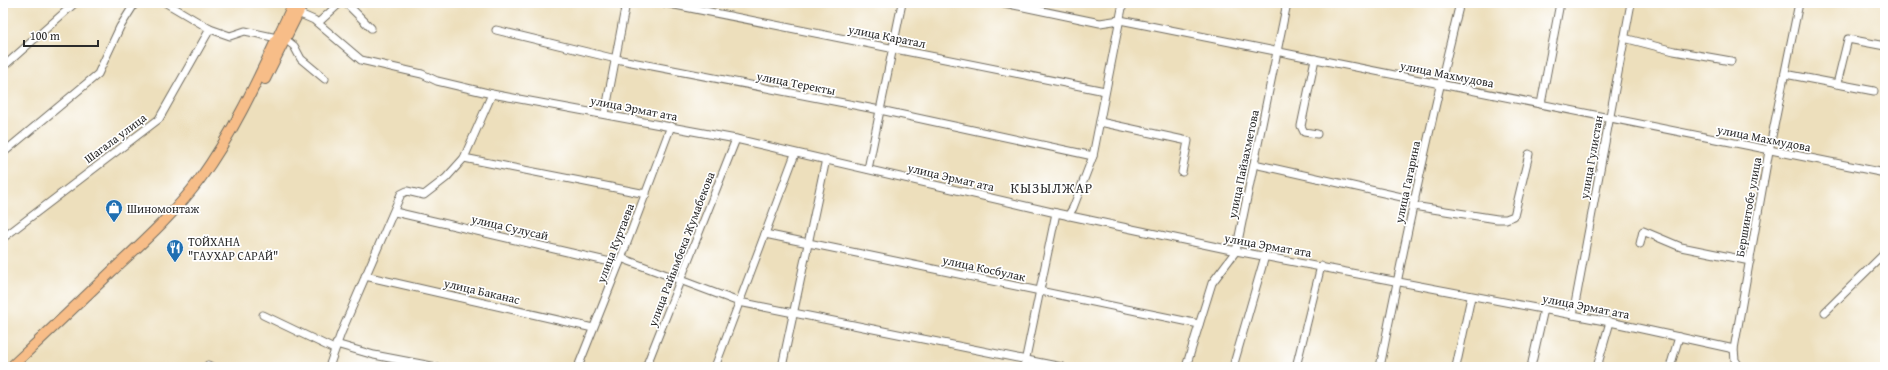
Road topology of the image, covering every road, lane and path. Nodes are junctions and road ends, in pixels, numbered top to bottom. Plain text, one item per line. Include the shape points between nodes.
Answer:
1 (75, 3) edge
2 (135, 3) edge
3 (166, 3) edge
4 (294, 3) edge
5 (303, 3) edge
6 (340, 3) edge
7 (346, 3) edge
8 (626, 3) edge
9 (665, 3) edge
10 (902, 3) edge
11 (1004, 3) edge
12 (1123, 3) edge
13 (1287, 3) edge
14 (1460, 3) edge
15 (1560, 3) edge
16 (1631, 3) edge
17 (1799, 3) edge
18 (298, 13) junction
19 (1120, 20) junction
20 (318, 23) junction
21 (370, 28) dead end
22 (210, 29) junction
23 (496, 30) dead end
24 (281, 38) junction
25 (1624, 38) junction
26 (1885, 46) edge
27 (893, 48) junction
28 (1278, 51) junction
29 (616, 59) junction
30 (1315, 59) junction
31 (1731, 61) dead end
32 (3, 67) edge
33 (1785, 74) junction
34 (325, 79) dead end
35 (1440, 84) junction
36 (1837, 84) junction
37 (1105, 91) junction
38 (1874, 91) dead end
39 (492, 94) junction
40 (1541, 104) junction
41 (880, 110) junction
42 (605, 114) junction
43 (1609, 118) junction
44 (1100, 122) junction
45 (671, 126) junction
46 (1318, 134) dead end
47 (736, 139) junction
48 (1769, 151) junction
49 (3, 153) edge
50 (795, 154) junction
51 (1529, 154) dead end
52 (1093, 156) junction
53 (464, 158) junction
54 (826, 159) junction
55 (1254, 164) junction
56 (868, 169) junction
57 (1182, 172) dead end
58 (1885, 173) edge
59 (646, 194) junction
60 (1414, 203) junction
61 (395, 212) junction
62 (1056, 214) junction
63 (1068, 216) junction
64 (765, 234) junction
65 (3, 238) edge
66 (807, 243) junction
67 (1640, 244) dead end
68 (1236, 251) junction
69 (1885, 253) edge
70 (1265, 256) junction
71 (1750, 260) junction
72 (620, 261) junction
73 (1321, 266) junction
74 (365, 276) junction
75 (680, 280) junction
76 (1397, 281) junction
77 (1040, 291) junction
78 (1471, 297) junction
79 (739, 302) junction
80 (1544, 309) junction
81 (1824, 312) dead end
82 (794, 313) junction
83 (262, 315) dead end
84 (1573, 315) junction
85 (1610, 322) junction
86 (1199, 324) junction
87 (593, 328) junction
88 (1679, 337) junction
89 (335, 347) junction
90 (1734, 349) junction
91 (1026, 359) junction
92 (11, 367) edge
93 (20, 367) edge
94 (328, 367) edge
95 (438, 367) edge
96 (578, 367) edge
97 (646, 367) edge
98 (715, 367) edge
99 (782, 367) edge
100 (1024, 367) edge
101 (1062, 367) edge
102 (1186, 367) edge
103 (1233, 367) edge
104 (1296, 367) edge
105 (1380, 367) edge
106 (1456, 367) edge
107 (1531, 367) edge
108 (1597, 367) edge
109 (1670, 367) edge
110 (1740, 367) edge

1 - 32 street
2 - 49 street via 120,27 98,74
3 - 22 street
4 - 24 highway
5 - 18 highway
6 - 20 street
7 - 21 street
8 - 29 street
9 - 27 street, улица Каратал
10 - 27 street
11 - 19 street, улица Махмудова via 1100,22
12 - 19 street
13 - 28 street, улица Пайзахметова
14 - 35 street, улица Гагарина
15 - 40 street
16 - 25 street, улица Гулистан
17 - 33 street, Бершинтобе улица
18 - 20 street, улица Эрмат ата
18 - 24 highway
19 - 28 street, улица Махмудова
19 - 37 street
20 - 39 street, улица Эрмат ата via 361,60
22 - 24 street via 230,36 245,31
22 - 65 street, Шагала улица via 159,119
23 - 29 street, улица Теректы
24 - 34 street via 294,46 300,59
24 - 92 highway via 227,138 182,202 154,232
24 - 93 highway via 232,141 186,206 158,236
25 - 31 street via 1674,51
25 - 43 street, улица Гулистан
26 - 36 street via 1848,39
27 - 37 street, улица Каратал
27 - 41 street
28 - 30 street, улица Махмудова
28 - 55 street, улица Пайзахметова
29 - 41 street, улица Теректы
29 - 42 street
30 - 35 street, улица Махмудова
30 - 46 street via 1300,126 1304,132
33 - 36 street
33 - 48 street, Бершинтобе улица
35 - 40 street, улица Махмудова
35 - 60 street, улица Гагарина
36 - 38 street
37 - 44 street
39 - 42 street, улица Эрмат ата
39 - 53 street
40 - 43 street, улица Махмудова
41 - 52 street, улица Теректы
41 - 56 street
42 - 45 street, улица Эрмат ата
43 - 48 street, улица Махмудова
43 - 84 street, улица Гулистан
44 - 52 street
44 - 57 street via 1188,141
45 - 47 street, улица Эрмат ата
45 - 59 street, улица Куртаева
47 - 50 street, улица Эрмат ата
47 - 75 street, улица Райымбека Жумабекова
48 - 58 street, улица Махмудова
48 - 71 street, Бершинтобе улица
50 - 54 street, улица Эрмат ата
50 - 64 street
51 - 60 street via 1514,216 1498,219
52 - 63 street
53 - 59 street
53 - 61 street via 446,178 424,196 406,192 401,194
54 - 56 street, улица Эрмат ата
54 - 66 street
55 - 60 street
55 - 68 street, улица Пайзахметова
56 - 62 street, улица Эрмат ата
59 - 72 street, улица Куртаева
60 - 76 street, улица Гагарина
61 - 72 street, улица Сулусай
61 - 74 street
62 - 63 street, улица Эрмат ата
62 - 77 street
63 - 68 street, улица Эрмат ата
64 - 66 street, улица Косбулак
64 - 79 street
66 - 77 street, улица Косбулак
66 - 82 street
67 - 71 street via 1643,231 1681,247
68 - 70 street, улица Эрмат ата
68 - 86 street, улица Пайзахметова via 1212,283
69 - 81 street
70 - 73 street, улица Эрмат ата
70 - 103 street
71 - 90 street, Бершинтобе улица
72 - 75 street, улица Сулусай
72 - 87 street, улица Куртаева
73 - 76 street, улица Эрмат ата
73 - 104 street
74 - 87 street, улица Баканас
74 - 89 street
75 - 79 street, улица Сулусай
75 - 97 street, улица Райымбека Жумабекова
76 - 78 street, улица Эрмат ата
76 - 105 street, улица Гагарина
77 - 86 street, улица Косбулак
77 - 91 street
78 - 80 street, улица Эрмат ата
78 - 106 street
79 - 82 street, улица Сулусай
79 - 98 street
80 - 84 street, улица Эрмат ата
80 - 107 street
82 - 91 street, улица Сулусай
82 - 99 street
83 - 89 street
84 - 85 street, улица Эрмат ата
85 - 88 street, улица Эрмат ата
85 - 108 street
86 - 102 street, улица Пайзахметова
87 - 96 street, улица Куртаева
88 - 90 street, улица Эрмат ата
88 - 109 street
89 - 94 street
89 - 95 street
90 - 110 street, Бершинтобе улица via 1735,360
91 - 100 street
91 - 101 street, улица Сулусай

